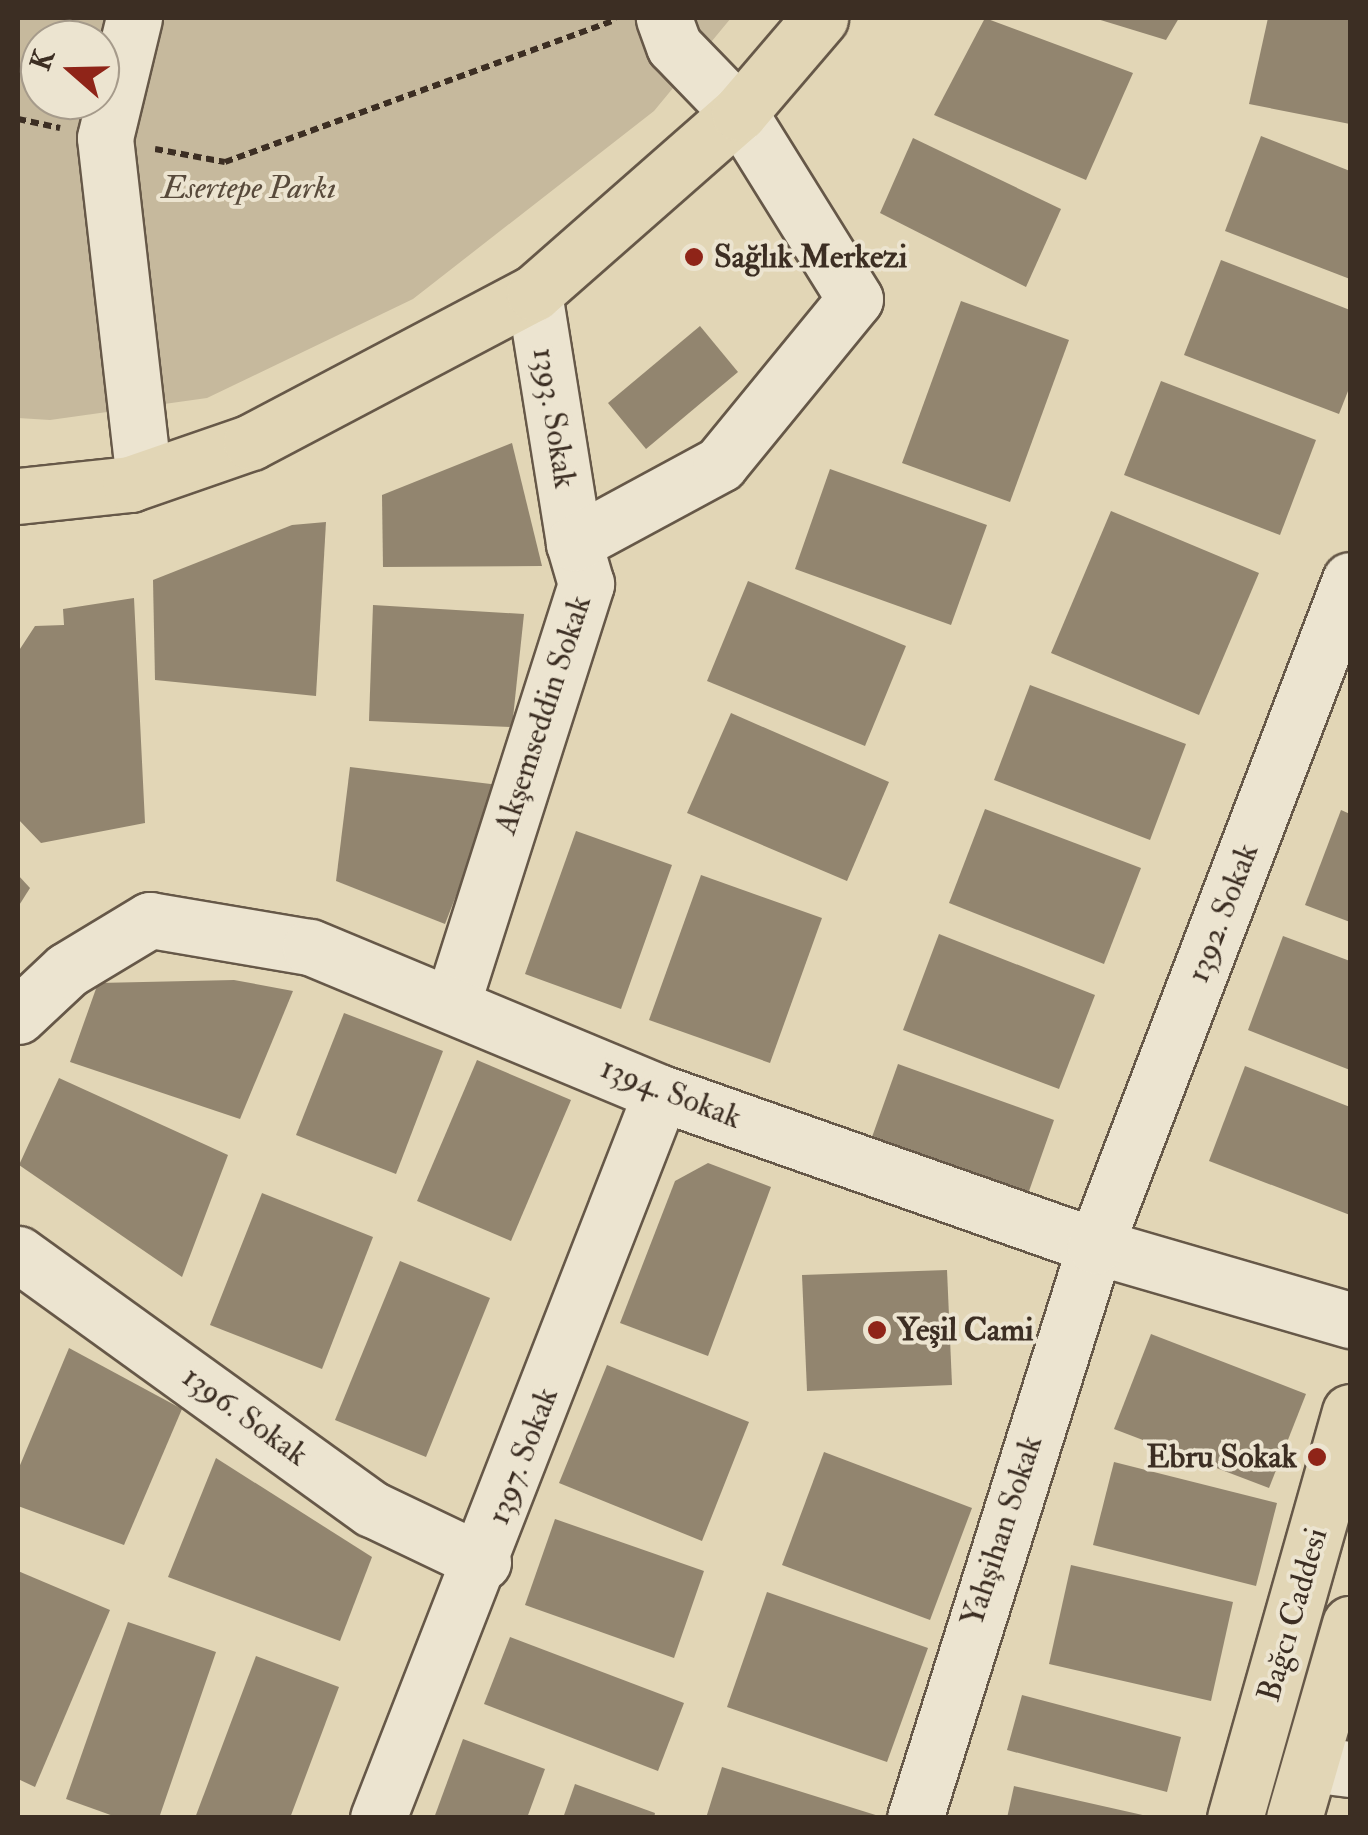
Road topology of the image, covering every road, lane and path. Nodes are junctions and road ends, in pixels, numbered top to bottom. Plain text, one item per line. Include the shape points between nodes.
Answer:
1 (134, 18) edge
2 (632, 18) edge
3 (664, 18) edge
4 (820, 18) edge
5 (739, 112) junction
6 (18, 119) edge
7 (105, 138) junction
8 (534, 293) junction
9 (144, 479) junction
10 (24, 507) edge
11 (574, 543) junction
12 (1350, 580) edge
13 (452, 1001) junction
14 (18, 1016) edge
15 (661, 1093) junction
16 (1095, 1246) junction
17 (18, 1254) edge
18 (1350, 1320) edge
19 (1350, 1412) edge
20 (483, 1562) junction
21 (1350, 1624) edge
22 (1257, 1745) junction
23 (1330, 1766) edge
24 (378, 1818) edge
25 (915, 1818) edge
26 (1236, 1818) edge
27 (1294, 1818) edge
28 (1312, 1818) edge

1 - 7 street
2 - 7 path via 577,28 225,162
3 - 5 street via 674,46
4 - 5 main road
5 - 8 main road
5 - 11 street via 855,299 720,464
6 - 7 path
7 - 9 street
8 - 9 main road via 251,442
8 - 11 street, 1393. Sokak
9 - 10 main road
11 - 13 street, Akşemseddin Sokak via 586,584
12 - 16 street, 1392. Sokak
13 - 14 street, 1394. Sokak via 310,946 150,920 66,970
13 - 15 street, 1394. Sokak
15 - 16 street, 1394. Sokak
15 - 20 street, 1397. Sokak
16 - 18 street, 1394. Sokak
16 - 25 street, Yahşihan Sokak
17 - 20 street, 1396. Sokak via 372,1508
19 - 22 main road, Bağcı Caddesi
20 - 24 street, 1397. Sokak
21 - 23 main road, Bağcı Caddesi
22 - 23 main road
22 - 26 main road, Bağcı Caddesi
23 - 27 main road, Bağcı Caddesi
23 - 28 main road

